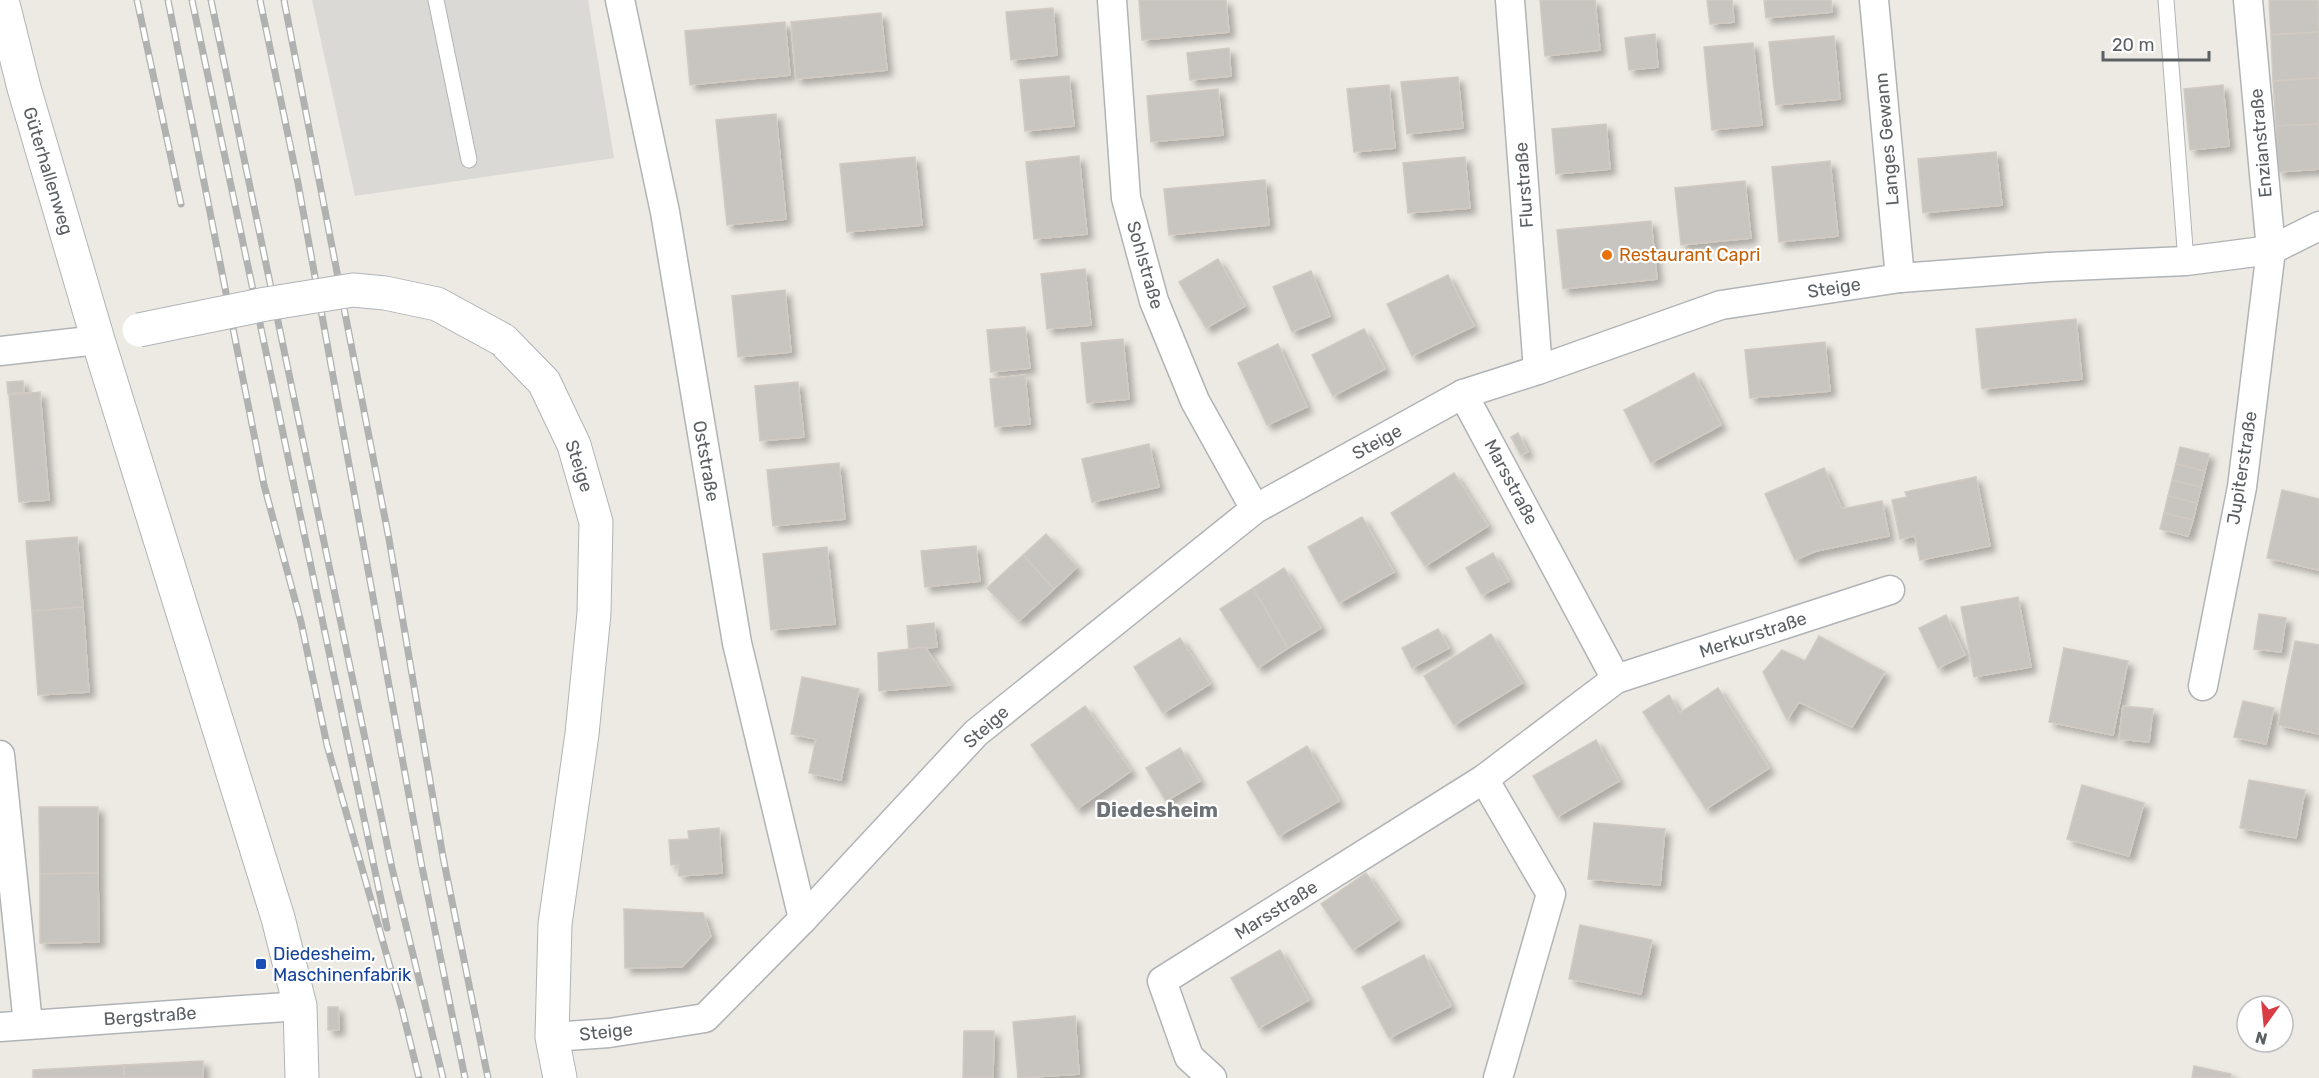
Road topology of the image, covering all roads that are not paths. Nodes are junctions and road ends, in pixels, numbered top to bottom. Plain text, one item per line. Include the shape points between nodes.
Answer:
1 (2, 0) edge
2 (436, 0) edge
3 (620, 0) edge
4 (1112, 0) edge
5 (1510, 0) edge
6 (1874, 0) edge
7 (2166, 0) edge
8 (2248, 0) edge
9 (469, 160) dead end
10 (2319, 226) edge
11 (2271, 250) junction
12 (2186, 261) junction
13 (1900, 278) junction
14 (98, 340) junction
15 (0, 351) edge
16 (1538, 370) junction
17 (1463, 394) junction
18 (1255, 509) junction
19 (1890, 590) dead end
20 (1616, 679) junction
21 (2203, 686) dead end
22 (0, 755) edge
23 (1484, 779) junction
24 (803, 919) junction
25 (300, 1006) junction
26 (28, 1024) junction
27 (0, 1027) edge
28 (552, 1037) junction
29 (302, 1078) edge
30 (560, 1078) edge
31 (1212, 1078) edge
32 (1498, 1078) edge

1 - 14 street, Güterhallenweg
2 - 9 lane
3 - 24 street, Oststraße via 664,212 737,643
4 - 18 street, Sohlstraße via 1126,198 1154,301 1195,401
5 - 16 street, Flurstraße
6 - 13 street, Langes Gewann
7 - 12 lane
8 - 11 street, Enzianstraße
10 - 11 street, Steige
11 - 12 street, Steige
11 - 21 street, Jupiterstraße via 2242,487
12 - 13 street, Steige
13 - 16 street, Steige via 1721,305
14 - 15 street
14 - 25 street via 279,918
14 - 28 street, Steige, bridge via 266,304 353,290 385,293 437,304 503,340 544,382 574,445 596,522 594,613 582,734 555,924
16 - 17 street, Steige
17 - 18 street, Steige
17 - 20 street, Marsstraße
18 - 24 street, Steige via 976,733
19 - 20 street, Merkurstraße
20 - 23 street, Marsstraße
22 - 26 street
23 - 31 street, Marsstraße via 1162,981 1189,1057
23 - 32 street via 1551,894
24 - 28 street, Steige via 705,1018 609,1033
25 - 26 street, Bergstraße
25 - 29 street
26 - 27 street, Bergstraße
28 - 30 street

